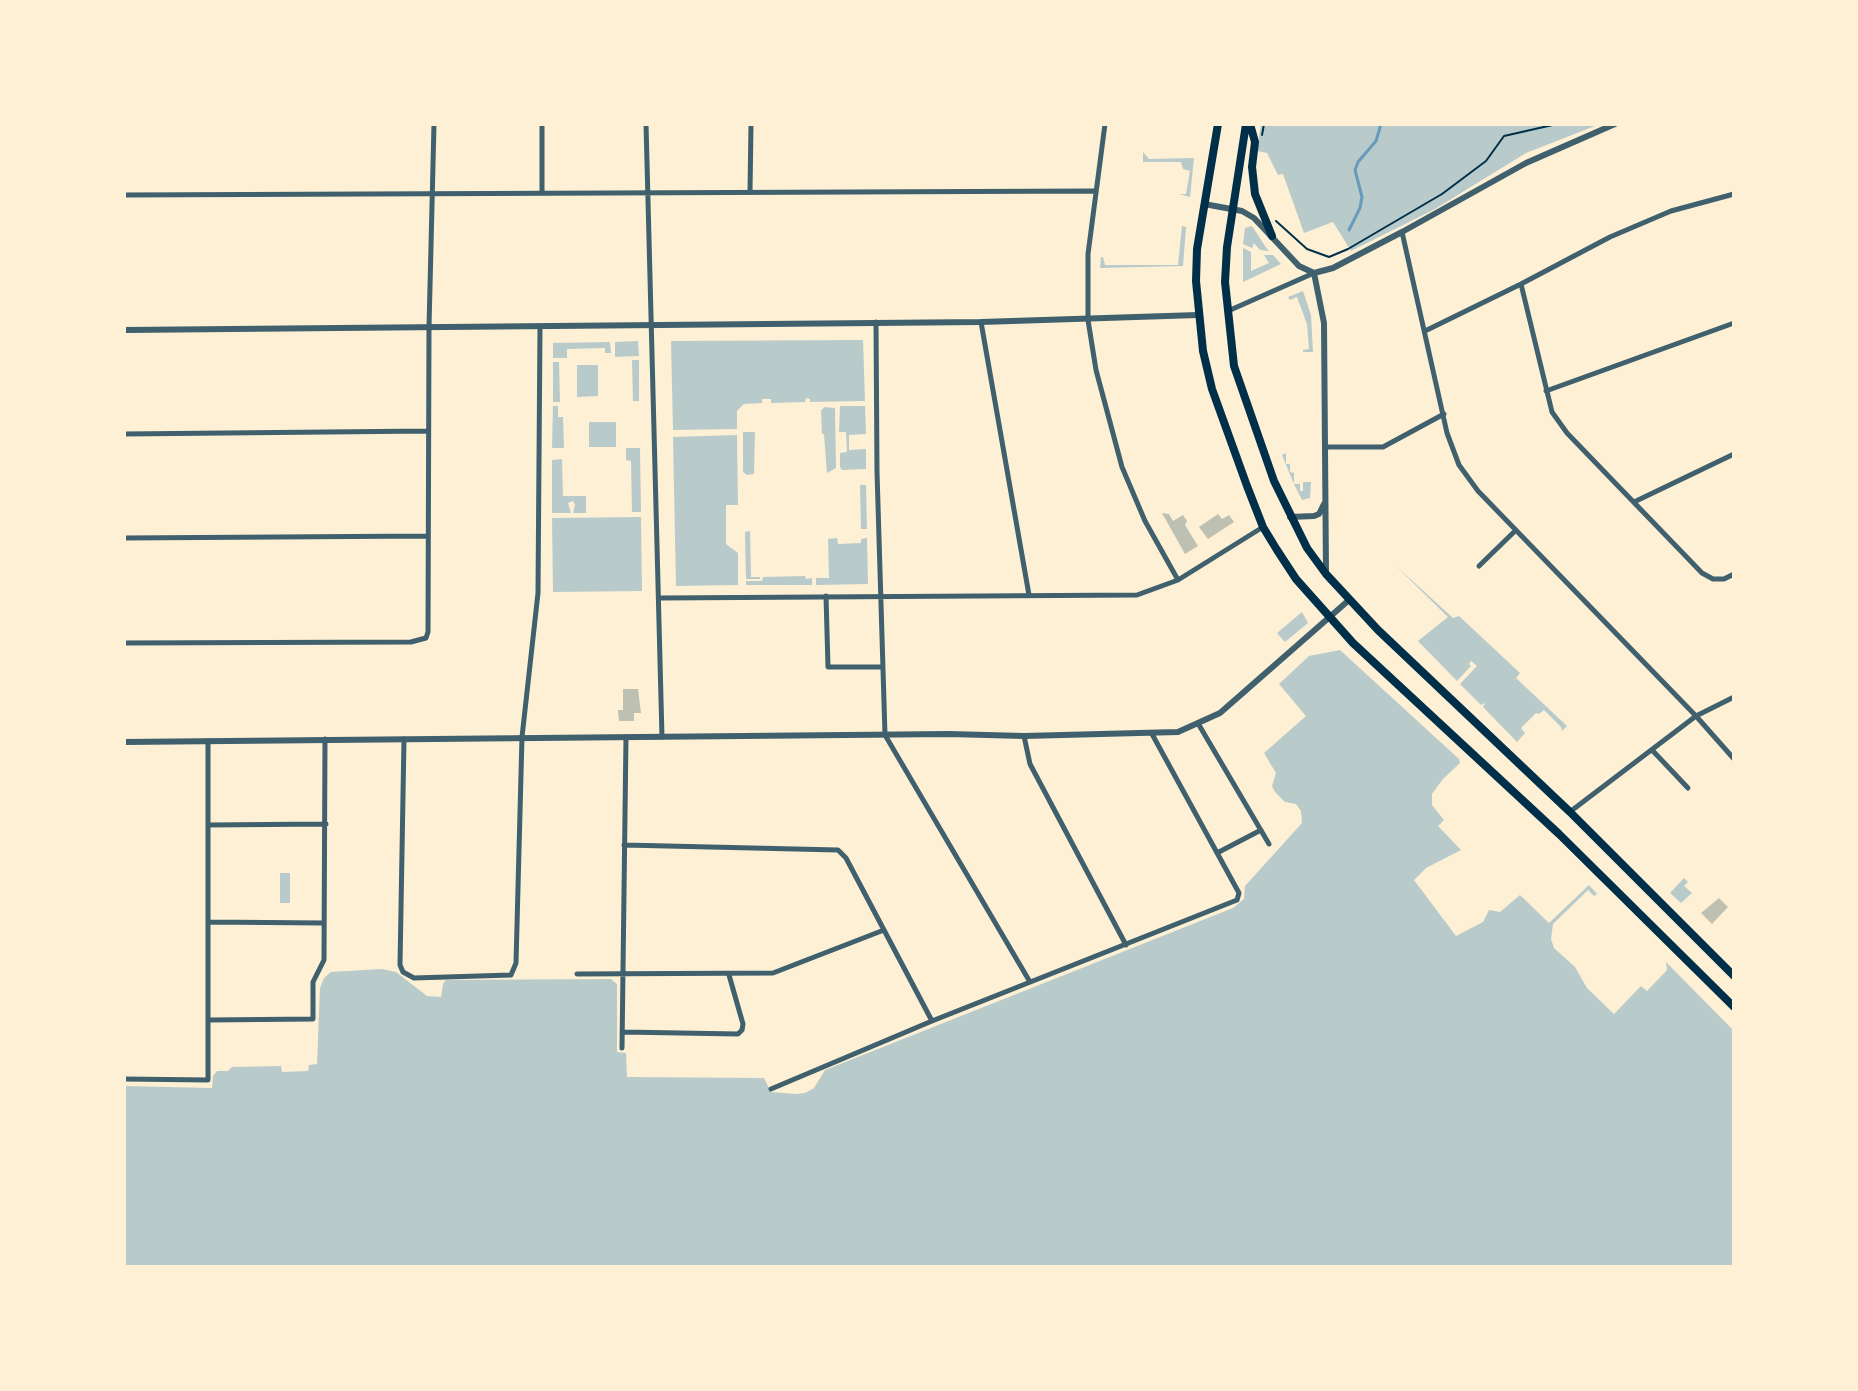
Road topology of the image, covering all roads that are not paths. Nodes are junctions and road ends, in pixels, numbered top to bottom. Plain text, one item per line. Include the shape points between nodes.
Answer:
1 (434, 124) edge
2 (542, 124) edge
3 (646, 124) edge
4 (751, 124) edge
5 (1105, 124) edge
6 (1218, 124) edge
7 (1248, 124) edge
8 (1615, 124) edge
9 (1094, 191) junction
10 (646, 192) junction
11 (750, 192) junction
12 (542, 193) junction
13 (433, 194) junction
14 (1734, 194) edge
15 (124, 195) edge
16 (1204, 204) junction
17 (1233, 209) junction
18 (1402, 232) junction
19 (1272, 236) junction
20 (1314, 273) junction
21 (1521, 284) junction
22 (1227, 311) junction
23 (1198, 315) junction
24 (1088, 320) junction
25 (876, 322) junction
26 (981, 322) junction
27 (1734, 323) edge
28 (654, 325) junction
29 (540, 326) junction
30 (429, 327) junction
31 (124, 330) edge
32 (1425, 331) junction
33 (1546, 391) junction
34 (1444, 414) junction
35 (428, 431) junction
36 (124, 434) edge
37 (1324, 447) junction
38 (1734, 454) edge
39 (1325, 501) junction
40 (1634, 502) junction
41 (1290, 517) junction
42 (1263, 527) junction
43 (1516, 530) junction
44 (428, 536) junction
45 (124, 538) edge
46 (1479, 566) dead end
47 (1326, 574) junction
48 (1734, 574) edge
49 (1178, 580) junction
50 (1029, 595) junction
51 (826, 596) junction
52 (881, 596) junction
53 (660, 598) junction
54 (1349, 600) junction
55 (1329, 618) junction
56 (124, 643) edge
57 (882, 667) junction
58 (1734, 697) edge
59 (1696, 716) junction
60 (1199, 725) junction
61 (1152, 734) junction
62 (885, 735) junction
63 (1024, 736) junction
64 (522, 737) junction
65 (626, 737) junction
66 (662, 737) junction
67 (404, 738) junction
68 (325, 739) junction
69 (208, 741) junction
70 (124, 742) edge
71 (1652, 750) junction
72 (1734, 759) edge
73 (1688, 788) dead end
74 (1570, 812) junction
75 (326, 824) junction
76 (208, 825) junction
77 (1261, 830) junction
78 (1269, 844) dead end
79 (624, 845) junction
80 (1217, 853) junction
81 (208, 922) junction
82 (323, 923) junction
83 (884, 930) junction
84 (1126, 945) junction
85 (577, 974) dead end
86 (623, 974) junction
87 (729, 975) junction
88 (1734, 976) edge
89 (1030, 982) junction
90 (1734, 1007) edge
91 (209, 1020) junction
92 (932, 1021) junction
93 (622, 1032) junction
94 (622, 1048) dead end
95 (124, 1079) edge
96 (771, 1089) dead end

1 - 13 street
2 - 12 street
3 - 10 street
4 - 11 street
5 - 9 street
6 - 16 main road
7 - 17 main road
7 - 19 main road via 1255,142 1253,185
8 - 18 street via 1526,163
9 - 11 street
9 - 24 street
10 - 11 street
10 - 12 street
10 - 28 street
12 - 13 street
13 - 15 street
13 - 30 street
14 - 21 street via 1634,226
16 - 17 street
16 - 23 main road via 1197,249
17 - 19 street via 1254,218
17 - 22 main road
18 - 20 street
18 - 32 street
19 - 20 street via 1299,266
20 - 22 street
20 - 37 street via 1324,323
21 - 32 street
21 - 33 street
22 - 41 main road via 1237,380
23 - 24 street
23 - 42 main road via 1212,389
24 - 26 street
24 - 49 street via 1122,467
25 - 26 street
25 - 28 street
25 - 52 street
26 - 50 street
27 - 33 street
28 - 29 street
28 - 53 street
29 - 30 street
29 - 64 street via 538,593
30 - 31 street
30 - 35 street
32 - 34 street
33 - 40 street via 1552,412 1567,433
34 - 37 street via 1383,447
34 - 43 street via 1459,465
35 - 36 street
35 - 44 street
37 - 39 street
38 - 40 street
39 - 41 street via 1319,514
39 - 47 street
40 - 48 street via 1702,573 1713,579
41 - 47 main road
42 - 49 street
42 - 55 main road
43 - 46 street
43 - 59 street
44 - 45 street
44 - 56 street via 428,632 421,641
47 - 54 main road
49 - 50 street via 1137,595
50 - 52 street
51 - 52 street
51 - 53 street
51 - 57 street via 828,667
52 - 57 street
53 - 66 street
54 - 55 street
54 - 74 main road
55 - 60 street
55 - 90 main road
57 - 62 street
58 - 59 street
59 - 71 street
59 - 72 street
60 - 61 street
60 - 77 street
61 - 63 street
61 - 80 street
62 - 63 street
62 - 66 street
62 - 89 street
63 - 84 street via 1030,764
64 - 65 street
64 - 67 street
64 - 67 street via 513,974 414,978 400,965
65 - 66 street
65 - 79 street
67 - 68 street
68 - 69 street
68 - 75 street
69 - 70 street
69 - 76 street
71 - 73 street
71 - 74 street
74 - 88 main road
75 - 76 street
75 - 82 street
76 - 81 street
77 - 78 street
77 - 80 street
79 - 83 street via 835,849 846,858
79 - 86 street
80 - 84 street via 1239,893 1237,900
81 - 82 street
81 - 91 street
82 - 91 street via 324,960 313,982 313,1019
83 - 87 street via 773,973
83 - 92 street
84 - 89 street
85 - 86 street
86 - 87 street
86 - 93 street
87 - 93 street via 743,1024 738,1034
89 - 92 street
91 - 95 street via 208,1080
92 - 96 street
93 - 94 street

